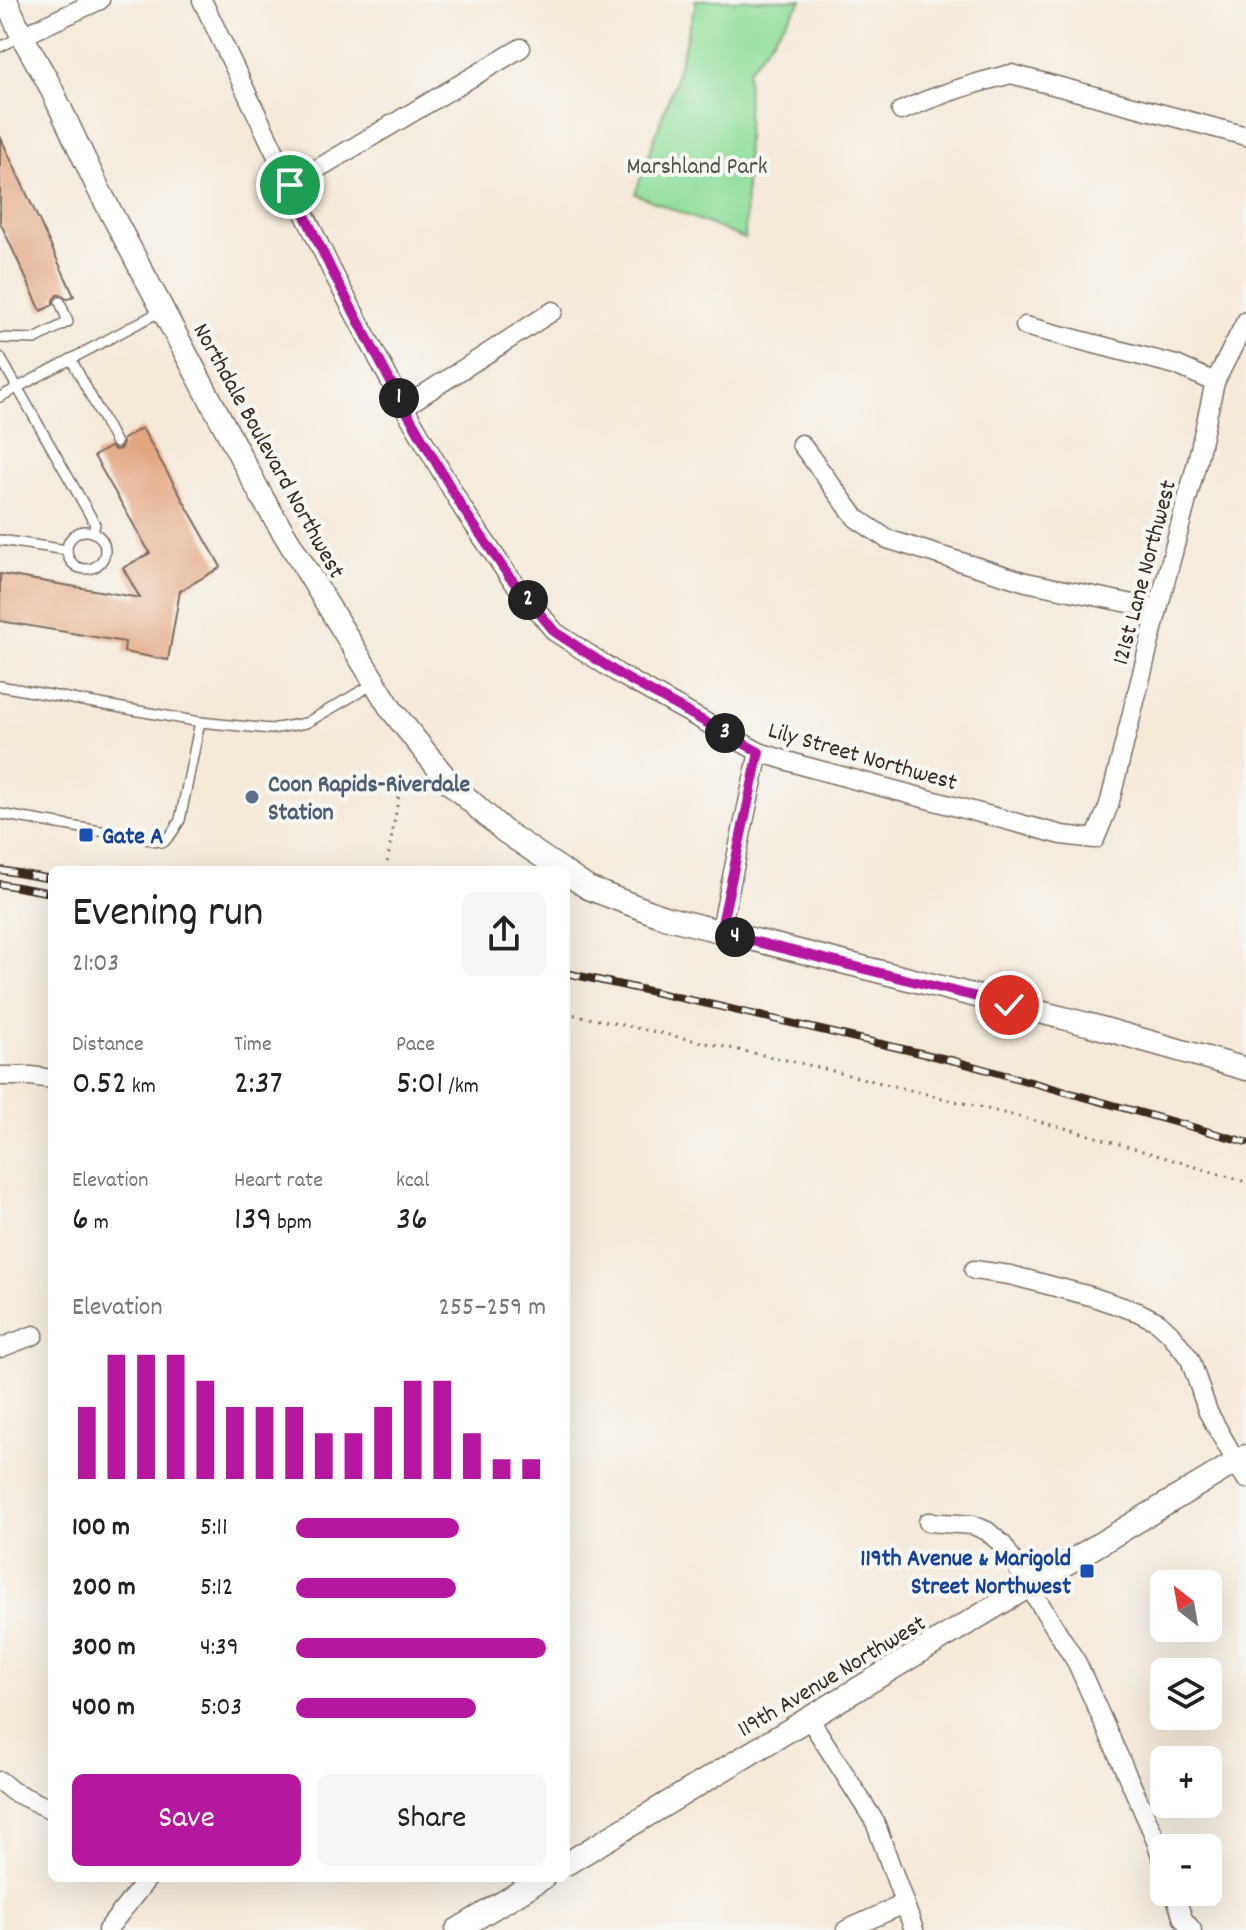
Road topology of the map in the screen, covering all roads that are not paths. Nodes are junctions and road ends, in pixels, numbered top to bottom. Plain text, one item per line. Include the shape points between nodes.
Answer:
1 (6, 0) edge
2 (100, 0) edge
3 (202, 0) edge
4 (22, 36) junction
5 (0, 47) edge
6 (521, 48) dead end
7 (901, 111) dead end
8 (1246, 136) edge
9 (290, 185) junction
10 (60, 302) dead end
11 (163, 310) junction
12 (553, 311) dead end
13 (1246, 321) edge
14 (1025, 326) dead end
15 (0, 338) edge
16 (0, 357) edge
17 (71, 359) junction
18 (1215, 382) junction
19 (17, 388) junction
20 (0, 397) edge
21 (404, 407) junction
22 (116, 443) dead end
23 (801, 444) dead end
24 (93, 533) junction
25 (0, 540) edge
26 (67, 550) junction
27 (1158, 609) junction
28 (375, 683) junction
29 (0, 686) edge
30 (200, 722) junction
31 (759, 752) junction
32 (0, 814) edge
33 (1095, 839) joint
34 (556, 866) edge
35 (570, 875) edge
36 (720, 933) junction
37 (1246, 1069) edge
38 (0, 1076) edge
39 (48, 1078) edge
40 (974, 1270) dead end
41 (34, 1335) dead end
42 (0, 1348) edge
43 (1242, 1466) edge
44 (928, 1522) dead end
45 (1029, 1586) junction
46 (809, 1718) junction
47 (0, 1781) edge
48 (48, 1808) edge
49 (1153, 1834) edge
50 (570, 1862) edge
51 (145, 1882) edge
52 (536, 1882) edge
53 (904, 1904) junction
54 (1179, 1906) edge
55 (107, 1930) edge
56 (457, 1930) edge
57 (846, 1930) edge
58 (914, 1930) edge
59 (1192, 1930) edge

1 - 4 street, Northdale Boulevard Northwest
2 - 4 street
3 - 9 street, Lily Street Northwest
4 - 5 lane
4 - 11 street, Northdale Boulevard Northwest
6 - 9 street
7 - 8 street via 1011,74
9 - 21 street, Lily Street Northwest
10 - 15 lane via 68,322 35,339
11 - 17 lane
11 - 28 street, Northdale Boulevard Northwest via 263,499
12 - 21 street
13 - 18 street, 121st Lane Northwest
14 - 18 street via 1176,365
16 - 19 lane
17 - 19 lane
17 - 22 lane
18 - 27 street, 121st Lane Northwest
19 - 20 lane
19 - 24 lane via 95,524
21 - 31 street, Lily Street Northwest via 463,509 555,632
23 - 27 street via 856,518 887,539 1026,582
24 - 26 lane via 76,534
24 - 26 lane via 102,541 104,553 93,567 75,566
25 - 26 lane
27 - 33 street, 121st Lane Northwest via 1109,805
28 - 30 lane via 306,723 271,729
28 - 34 street, Northdale Boulevard Northwest via 449,782 504,831
29 - 30 lane
30 - 32 lane via 180,820 164,842
31 - 33 street, Lily Street Northwest via 1062,835
31 - 36 street
35 - 36 street, Northdale Boulevard Northwest via 639,908
36 - 37 street, Northdale Boulevard Northwest
38 - 39 street
40 - 43 street via 1090,1296 1158,1322 1190,1359 1203,1401
41 - 42 street
43 - 45 street, 119th Avenue Northwest
44 - 45 street via 987,1531 1003,1545
45 - 46 street, 119th Avenue Northwest
45 - 49 street via 1077,1663
46 - 50 street, 119th Avenue Northwest
46 - 53 street via 875,1822
47 - 48 street
51 - 55 street
52 - 56 street
53 - 57 street
53 - 58 street
54 - 59 street

